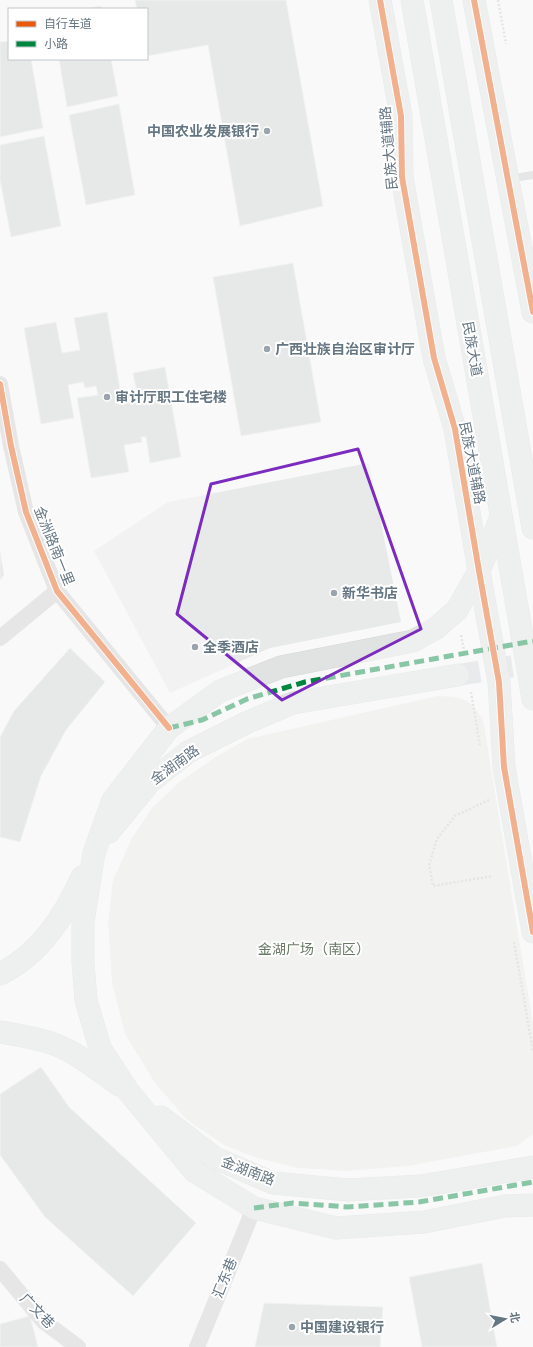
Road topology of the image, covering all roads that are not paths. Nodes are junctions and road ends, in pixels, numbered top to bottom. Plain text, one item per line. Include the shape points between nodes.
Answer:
1 (380, 0) edge
2 (412, 0) edge
3 (441, 0) edge
4 (474, 0) edge
5 (533, 175) edge
6 (507, 179) junction
7 (533, 312) edge
8 (0, 384) edge
9 (5, 447) edge
10 (501, 516) junction
11 (532, 518) edge
12 (479, 571) junction
13 (57, 591) junction
14 (0, 638) edge
15 (458, 675) tunnel mouth
16 (533, 699) edge
17 (169, 728) junction
18 (94, 852) junction
19 (533, 932) edge
20 (0, 974) edge
21 (0, 1032) edge
22 (128, 1091) junction
23 (533, 1167) edge
24 (533, 1205) edge
25 (254, 1208) junction
26 (0, 1270) edge
27 (78, 1347) edge
28 (196, 1347) edge

1 - 12 main road, 民族大道辅路 via 401,116 403,184 434,358 455,429
2 - 10 main road, 民族大道
3 - 11 main road, 民族大道
4 - 6 main road
5 - 6 lane
6 - 7 main road
8 - 9 street, 金洲路南一里
9 - 13 street, 金洲路南一里 via 26,512
10 - 12 main road
10 - 16 main road, 民族大道
12 - 17 main road via 457,610 435,629 413,641 281,667 220,691
12 - 19 main road, 民族大道辅路 via 499,682 504,767
13 - 14 street
13 - 17 street, 金洲路南一里
15 - 18 main road, 金湖南路 via 293,703 248,722 188,752 150,782 128,806
17 - 18 main road via 113,800
18 - 20 main road, 金湖南路 via 70,903 49,935 18,965
18 - 22 main road via 83,922 86,1000 100,1048
21 - 22 main road, 金湖南路 via 54,1044 76,1055
22 - 23 main road, 金湖南路 via 215,1158 273,1183 348,1190 421,1186
22 - 25 main road via 194,1171
24 - 25 main road via 505,1206 424,1222 336,1228
25 - 28 street, 汇东巷
26 - 27 street, 广文巷 via 43,1321

